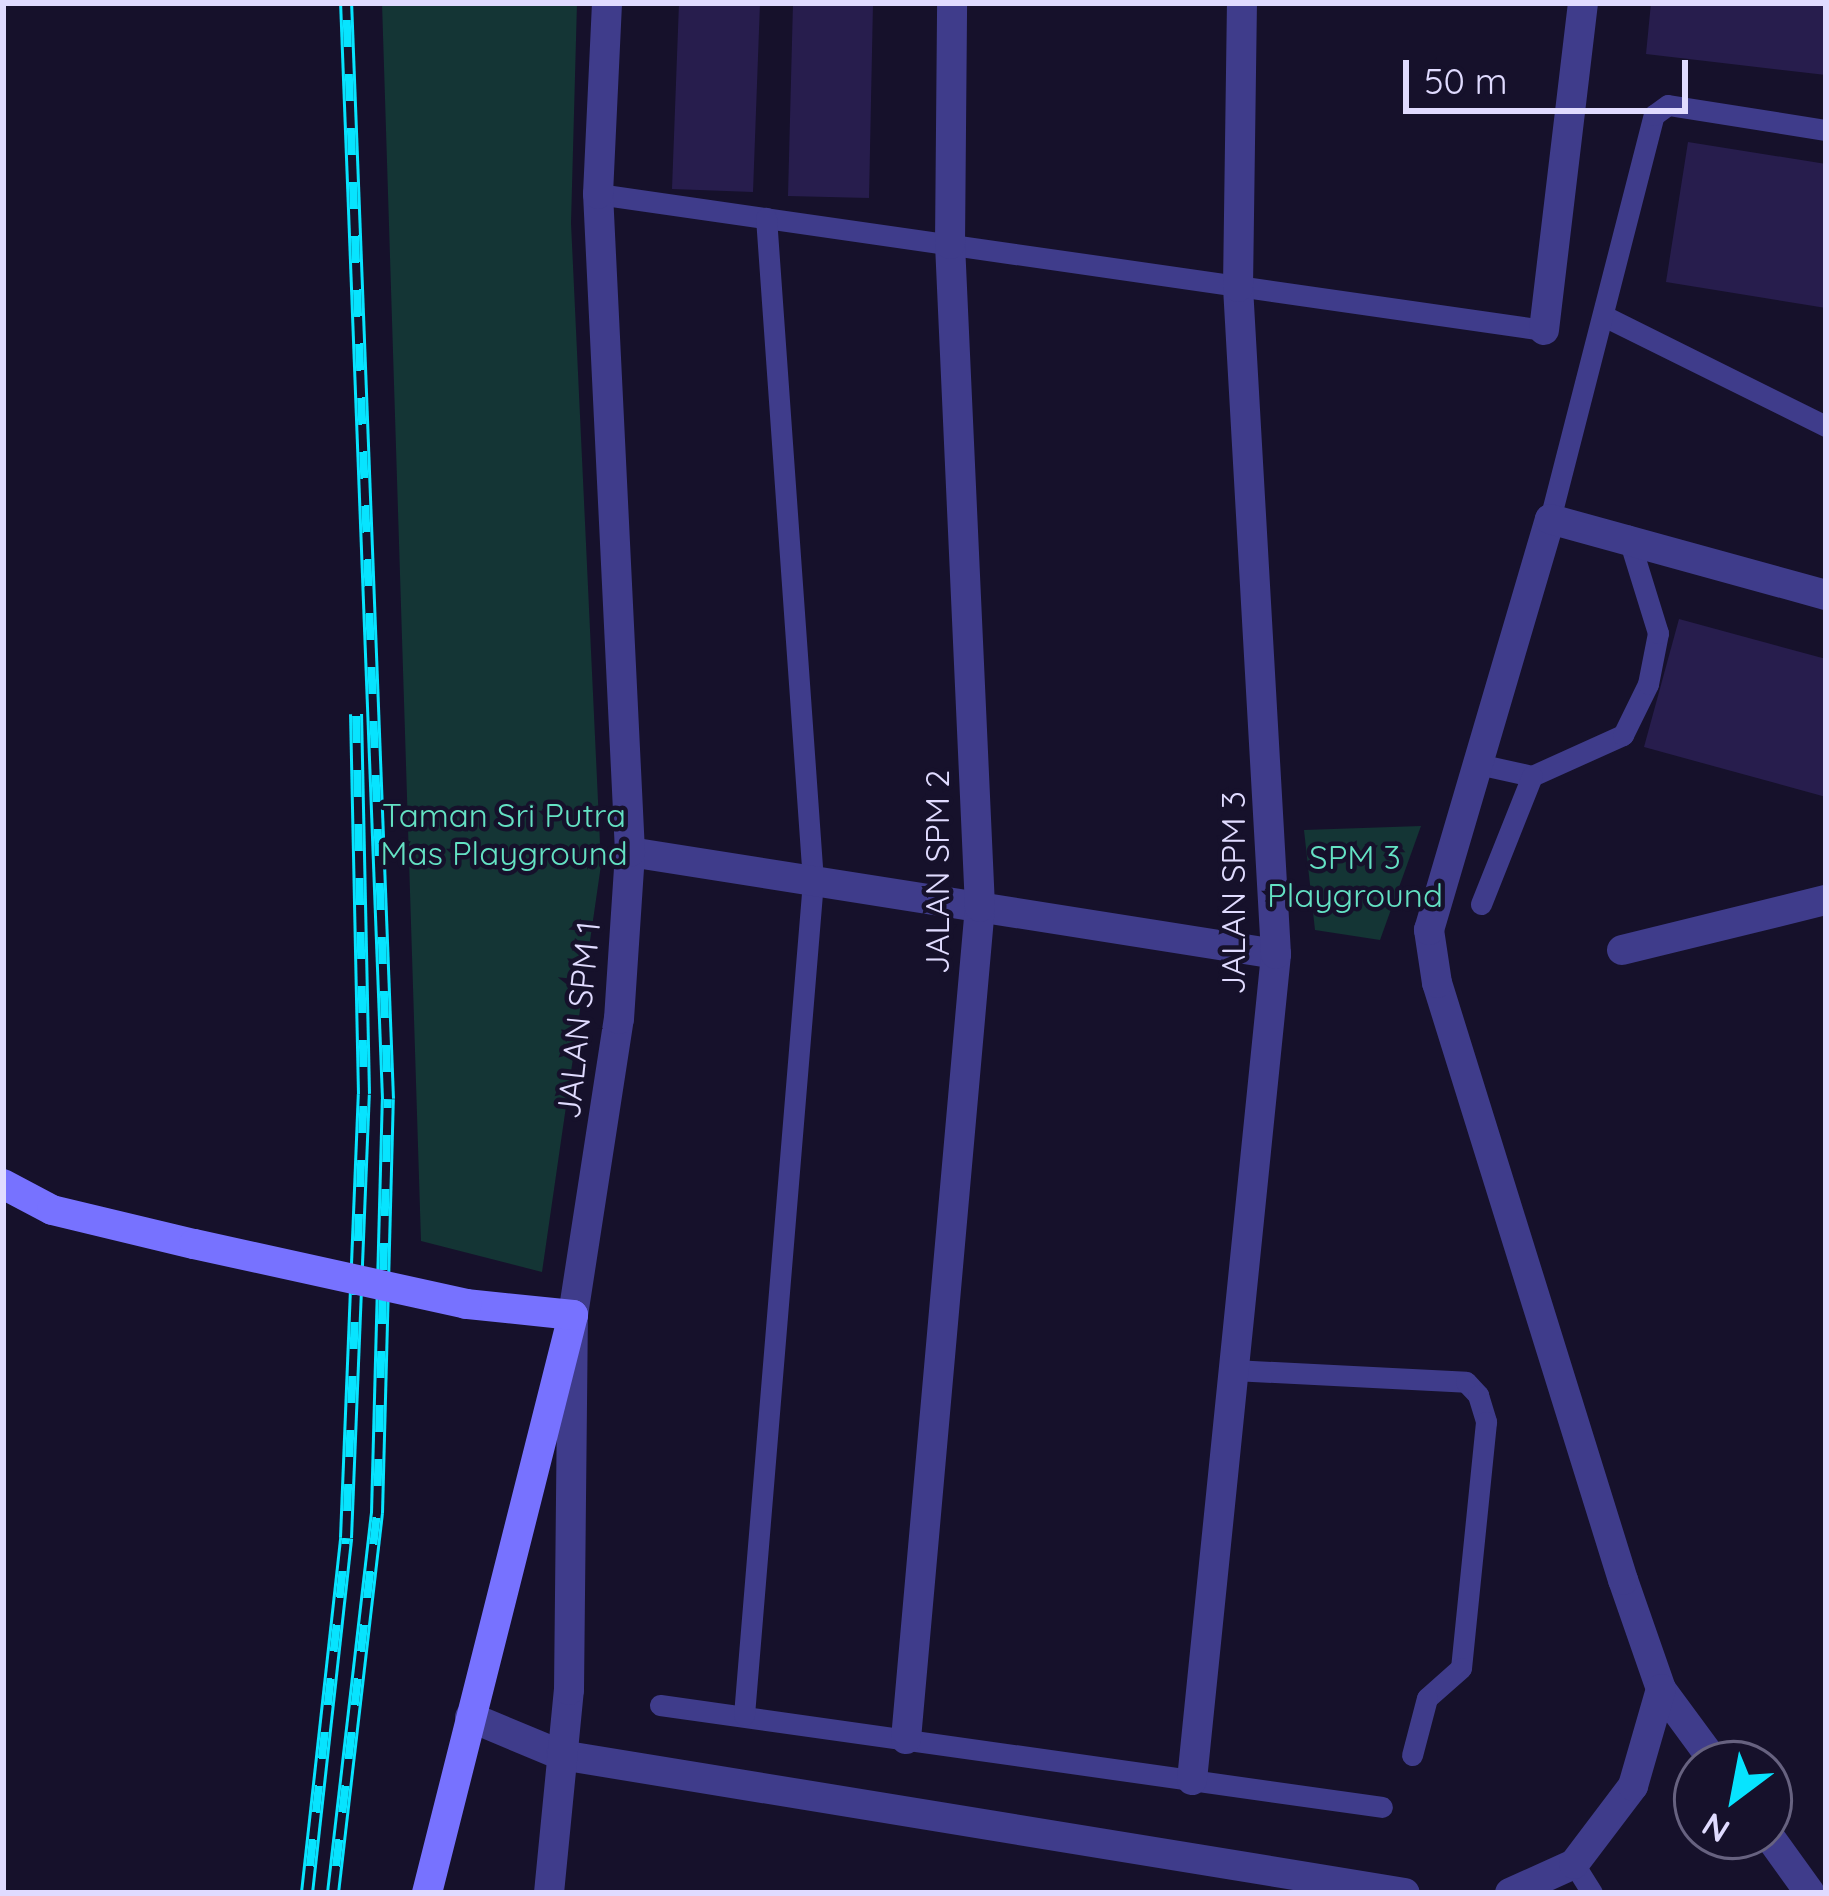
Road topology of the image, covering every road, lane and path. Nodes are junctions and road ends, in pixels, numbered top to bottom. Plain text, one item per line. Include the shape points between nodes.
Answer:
1 (607, 3) edge
2 (952, 3) edge
3 (1242, 3) edge
4 (1583, 3) edge
5 (1826, 130) edge
6 (598, 194) junction
7 (766, 218) junction
8 (950, 244) junction
9 (1238, 286) junction
10 (1606, 317) junction
11 (1544, 331) joint
12 (1826, 426) edge
13 (1550, 519) junction
14 (1628, 536) junction
15 (1826, 595) edge
16 (1478, 764) junction
17 (1532, 776) junction
18 (629, 853) junction
19 (813, 881) junction
20 (1826, 900) edge
21 (1481, 904) dead end
22 (980, 907) junction
23 (1622, 950) dead end
24 (1276, 954) junction
25 (3, 1184) edge
26 (573, 1316) junction
27 (1234, 1370) junction
28 (1661, 1689) junction
29 (660, 1705) dead end
30 (744, 1715) junction
31 (470, 1717) junction
32 (906, 1739) junction
33 (1698, 1740) edge
34 (562, 1755) junction
35 (1412, 1755) dead end
36 (1192, 1780) junction
37 (1382, 1807) dead end
38 (1786, 1860) edge
39 (1574, 1864) junction
40 (427, 1893) edge
41 (549, 1893) edge
42 (1405, 1893) edge
43 (1510, 1893) edge
44 (1592, 1893) edge
45 (1810, 1893) edge

1 - 6 street, JALAN SPM 1
2 - 8 street, JALAN SPM 2
3 - 9 street, JALAN SPM 3
4 - 11 street
5 - 10 lane via 1668,105 1654,115
6 - 7 lane
6 - 18 street, JALAN SPM 1
7 - 8 lane
7 - 19 lane
8 - 9 lane
8 - 22 street, JALAN SPM 2
9 - 11 lane
9 - 24 street, JALAN SPM 3
10 - 12 lane
10 - 13 lane
13 - 14 street
13 - 16 street
14 - 15 street
14 - 17 lane via 1658,633 1648,684 1623,734
16 - 17 lane
16 - 28 street via 1429,930 1437,983
17 - 21 lane
18 - 19 street
18 - 26 street, JALAN SPM 1 via 620,1019
19 - 22 street
19 - 30 lane
20 - 23 street
22 - 24 street
22 - 32 street, JALAN SPM 2
24 - 27 street, JALAN SPM 3
25 - 26 main road, bridge via 52,1210 194,1244 466,1304
26 - 31 main road
26 - 34 street, JALAN SPM 1
27 - 35 lane via 1466,1382 1478,1396 1486,1422 1461,1668 1427,1698
27 - 36 street, JALAN SPM 3
28 - 33 street
28 - 39 street via 1634,1786
29 - 30 lane
30 - 32 lane
31 - 34 street
31 - 40 main road
32 - 36 lane
34 - 41 street, JALAN SPM 1
34 - 42 street
36 - 37 lane
38 - 45 street
39 - 43 street
39 - 44 lane

